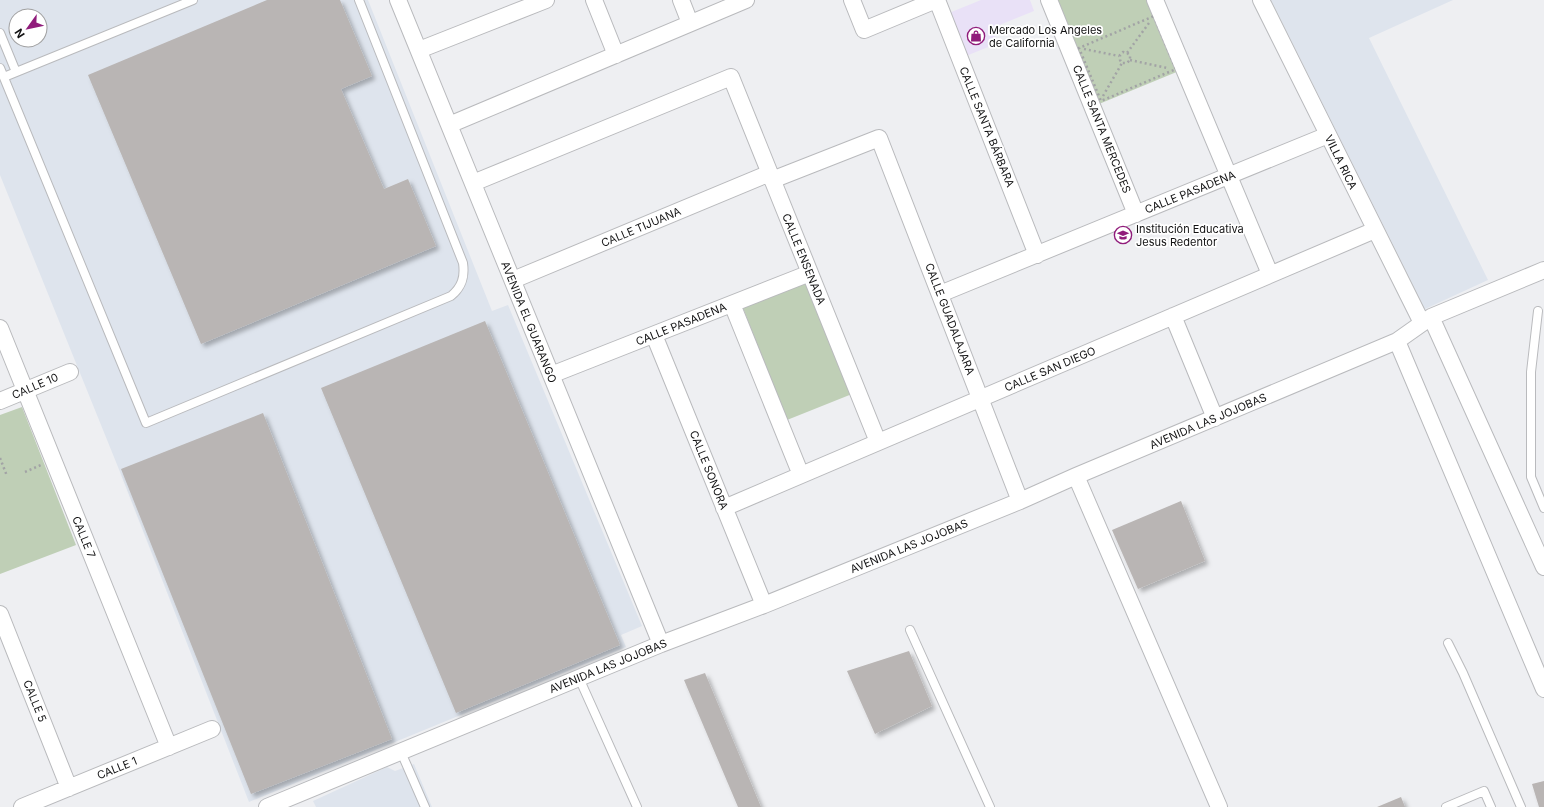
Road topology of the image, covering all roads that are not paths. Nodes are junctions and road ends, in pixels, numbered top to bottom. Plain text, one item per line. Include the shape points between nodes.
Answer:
1 (193, 0) edge
2 (359, 0) edge
3 (398, 0) edge
4 (546, 0) edge
5 (594, 0) edge
6 (681, 0) edge
7 (746, 0) edge
8 (852, 0) edge
9 (936, 0) edge
10 (1049, 0) edge
11 (1261, 0) edge
12 (1156, 10) edge
13 (690, 23) junction
14 (0, 33) edge
15 (419, 50) junction
16 (616, 55) junction
17 (0, 68) edge
18 (16, 72) junction
19 (4, 77) junction
20 (449, 125) junction
21 (1328, 135) junction
22 (879, 138) joint
23 (771, 176) junction
24 (1229, 176) junction
25 (473, 183) junction
26 (1136, 214) junction
27 (1375, 230) junction
28 (1037, 255) junction
29 (1544, 270) edge
30 (810, 273) junction
31 (1270, 274) junction
32 (512, 280) junction
33 (940, 294) junction
34 (732, 304) junction
35 (1538, 311) dead end
36 (1174, 316) junction
37 (1427, 320) junction
38 (0, 328) edge
39 (654, 335) junction
40 (1396, 341) junction
41 (70, 372) dead end
42 (551, 375) junction
43 (25, 390) junction
44 (981, 398) junction
45 (0, 401) edge
46 (1215, 418) junction
47 (878, 442) junction
48 (801, 475) junction
49 (1076, 476) junction
50 (1020, 501) junction
51 (724, 508) junction
52 (1544, 508) edge
53 (1544, 567) edge
54 (764, 605) junction
55 (0, 614) edge
56 (910, 630) dead end
57 (1448, 643) dead end
58 (661, 644) junction
59 (579, 678) junction
60 (1544, 689) edge
61 (212, 729) dead end
62 (169, 747) junction
63 (401, 752) junction
64 (70, 788) junction
65 (26, 806) edge
66 (267, 807) edge
67 (425, 807) edge
68 (637, 807) edge
69 (990, 807) edge
70 (1219, 807) edge
71 (1446, 807) edge
72 (1491, 807) edge
73 (1521, 807) edge

1 - 18 lane
2 - 19 lane via 463,263 462,284 451,296 146,423
3 - 15 street, AVENIDA EL GUARANGO
4 - 15 street
5 - 16 street
6 - 13 street
7 - 13 street
8 - 9 street via 864,30
9 - 28 street, CALLE SANTA BÁRBARA
10 - 26 street, CALLE SANTA MERCEDES via 1075,50
11 - 21 street, VILLA RICA
12 - 24 street via 1179,68
13 - 16 street
14 - 18 lane
15 - 20 street, AVENIDA EL GUARANGO
16 - 20 street
17 - 19 lane
18 - 19 lane
20 - 25 street, AVENIDA EL GUARANGO
21 - 24 street, CALLE PASADENA
21 - 27 street, VILLA RICA
22 - 23 street, CALLE TIJUANA
22 - 33 street, CALLE GUADALAJARA
23 - 25 street, CALLE ENSENADA via 731,77
23 - 30 street, CALLE ENSENADA
23 - 32 street, CALLE TIJUANA
24 - 26 street, CALLE PASADENA
24 - 31 street
25 - 32 street, AVENIDA EL GUARANGO
26 - 28 street, CALLE PASADENA
27 - 31 street, CALLE SAN DIEGO
27 - 37 street, VILLA RICA
28 - 33 street, CALLE PASADENA
29 - 37 street, AVENIDA LAS JOJOBAS
30 - 34 street, CALLE PASADENA
30 - 47 street, CALLE ENSENADA
31 - 36 street, CALLE SAN DIEGO
32 - 42 street, AVENIDA EL GUARANGO
33 - 44 street, CALLE GUADALAJARA
34 - 39 street, CALLE PASADENA
34 - 48 street
35 - 52 lane via 1531,372 1531,477
36 - 44 street, CALLE SAN DIEGO
36 - 46 street
37 - 40 street, AVENIDA LAS JOJOBAS
37 - 53 street, VILLA RICA
38 - 43 street, CALLE 7
39 - 42 street, CALLE PASADENA
39 - 51 street, CALLE SONORA
40 - 46 street, AVENIDA LAS JOJOBAS
40 - 60 street
41 - 43 street, CALLE 10
42 - 58 street, AVENIDA EL GUARANGO
43 - 45 street, CALLE 10
43 - 62 street, CALLE 7
44 - 47 street, CALLE SAN DIEGO
44 - 50 street, CALLE GUADALAJARA
46 - 49 street, AVENIDA LAS JOJOBAS
47 - 48 street, CALLE SAN DIEGO
48 - 51 street, CALLE SAN DIEGO
49 - 50 street, AVENIDA LAS JOJOBAS
49 - 70 street
50 - 54 street, AVENIDA LAS JOJOBAS
51 - 54 street, CALLE SONORA
54 - 58 street, AVENIDA LAS JOJOBAS
55 - 64 street, CALLE 5
56 - 69 lane
57 - 73 lane
58 - 59 street, AVENIDA LAS JOJOBAS
59 - 63 street, AVENIDA LAS JOJOBAS
59 - 68 lane
61 - 62 street, CALLE 1
62 - 64 street, CALLE 1
63 - 66 street, AVENIDA LAS JOJOBAS
63 - 67 lane
64 - 65 street, CALLE 1
71 - 72 lane via 1484,791

